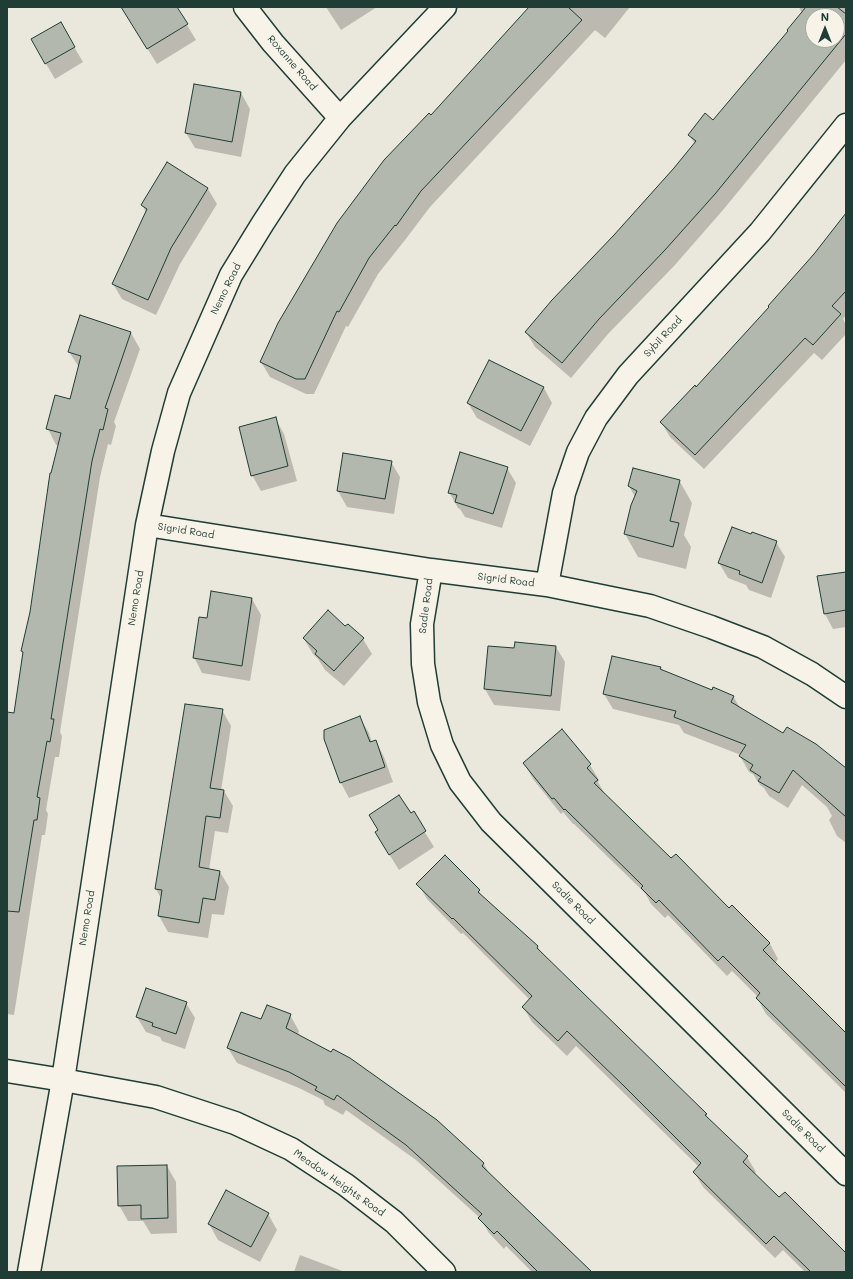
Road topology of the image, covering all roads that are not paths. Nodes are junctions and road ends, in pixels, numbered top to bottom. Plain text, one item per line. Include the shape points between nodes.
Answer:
1 (245, 7) edge
2 (445, 7) edge
3 (340, 118) junction
4 (846, 125) edge
5 (147, 525) junction
6 (431, 570) junction
7 (547, 585) junction
8 (846, 696) edge
9 (7, 1071) edge
10 (63, 1080) junction
11 (846, 1174) edge
12 (29, 1272) edge
13 (444, 1272) edge

1 - 3 street, Roxanne Road via 273,43
2 - 3 street, Nemo Road
3 - 5 street, Nemo Road via 295,174 231,275 179,393
4 - 7 street, Sybil Road via 760,232 628,375 596,418 578,452 564,494
5 - 6 street, Sigrid Road
5 - 10 street, Nemo Road
6 - 7 street, Sigrid Road
6 - 11 street, Sadie Road via 422,624 423,664 429,702 442,746 460,782 491,822
7 - 8 street, Sigrid Road via 650,606 711,627 763,647
9 - 10 street, Meadow Heights Road
10 - 12 street, Nemo Road
10 - 13 street, Meadow Heights Road via 156,1097 235,1123 291,1149 346,1185 394,1222

